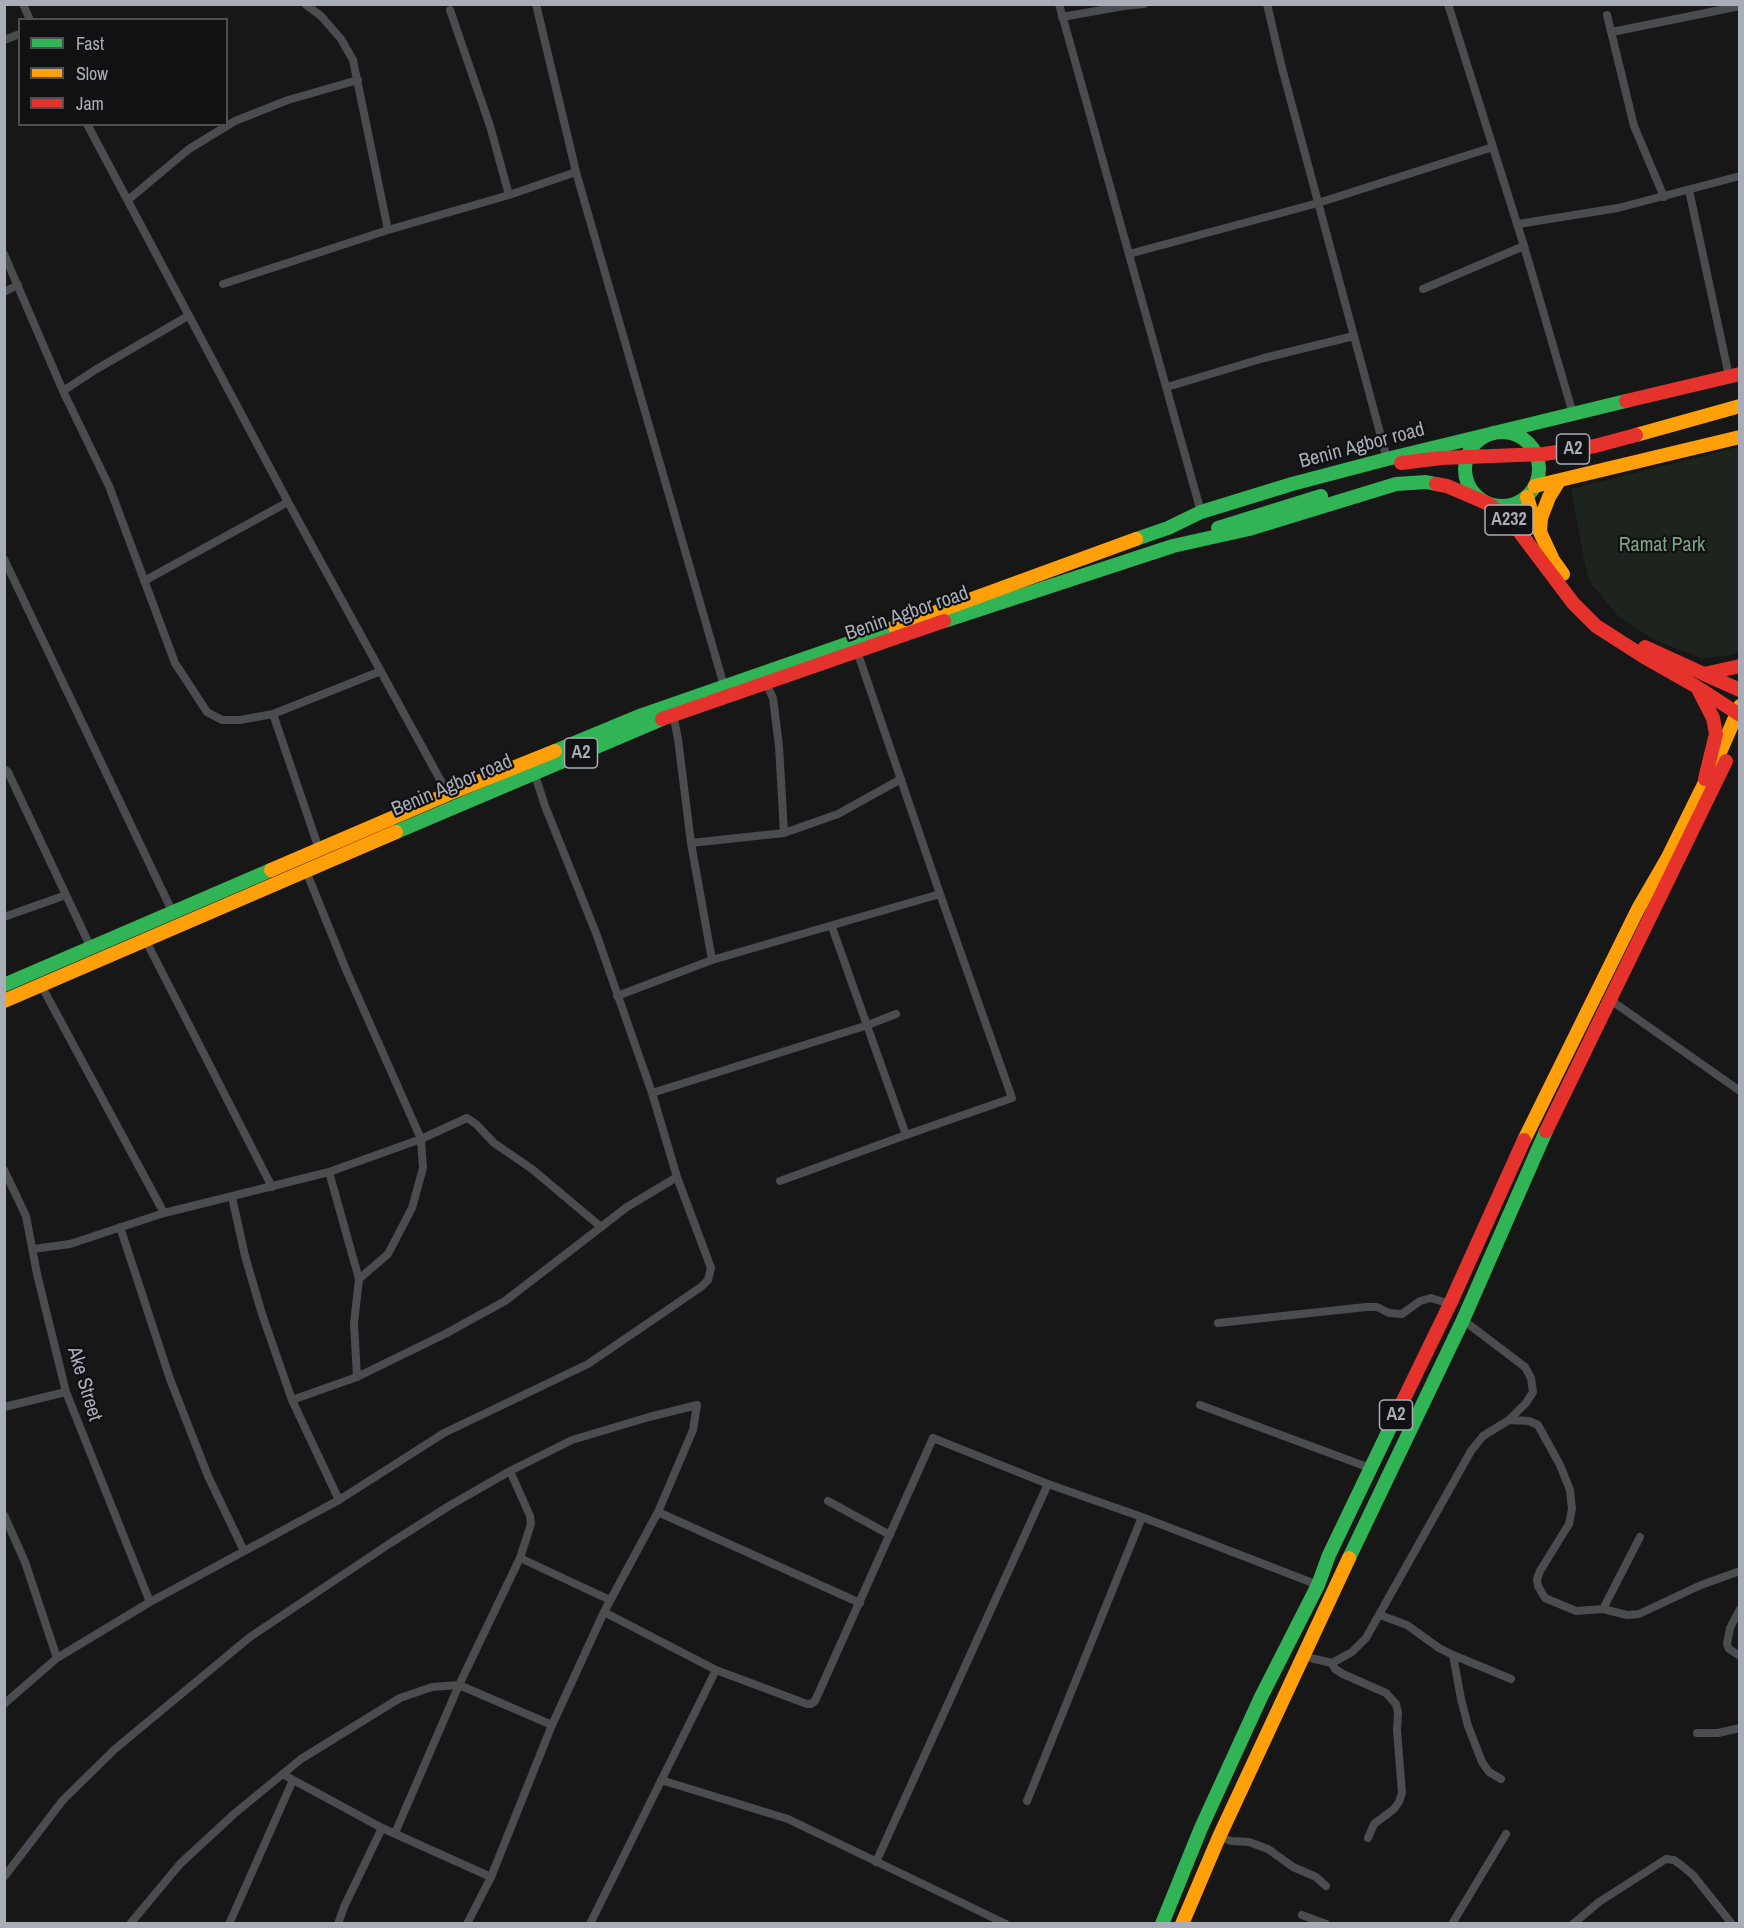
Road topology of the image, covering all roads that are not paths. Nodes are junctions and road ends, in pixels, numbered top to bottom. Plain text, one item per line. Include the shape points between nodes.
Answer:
1 (23, 4) edge
2 (305, 4) edge
3 (536, 4) edge
4 (1059, 4) edge
5 (1144, 4) edge
6 (1267, 4) edge
7 (1448, 4) edge
8 (1740, 6) edge
9 (450, 10) dead end
10 (1608, 15) dead end
11 (1062, 17) junction
12 (29, 18) edge
13 (1612, 32) junction
14 (358, 80) junction
15 (228, 125) edge
16 (88, 126) edge
17 (227, 126) edge
18 (1493, 147) junction
19 (576, 172) junction
20 (1740, 176) edge
21 (1689, 190) junction
22 (509, 195) junction
23 (1664, 197) junction
24 (128, 200) junction
25 (1318, 203) junction
26 (1518, 224) junction
27 (388, 230) junction
28 (1524, 246) junction
29 (4, 254) edge
30 (1129, 254) junction
31 (223, 284) dead end
32 (18, 285) junction
33 (1423, 289) dead end
34 (4, 292) edge
35 (188, 316) junction
36 (1354, 336) junction
37 (1734, 375) edge
38 (1167, 387) junction
39 (63, 391) junction
40 (1740, 406) edge
41 (1573, 414) junction
42 (1740, 416) edge
43 (1495, 432) junction
44 (1740, 437) edge
45 (1397, 465) junction
46 (1558, 481) junction
47 (1531, 492) junction
48 (288, 502) junction
49 (1489, 504) junction
50 (1201, 512) junction
51 (1168, 528) junction
52 (1540, 532) junction
53 (1173, 546) junction
54 (4, 559) edge
55 (144, 581) junction
56 (856, 647) junction
57 (1740, 666) edge
58 (381, 671) junction
59 (1701, 681) junction
60 (765, 683) junction
61 (724, 686) junction
62 (1740, 690) edge
63 (1738, 711) edge
64 (273, 714) junction
65 (673, 714) junction
66 (1740, 730) edge
67 (4, 769) edge
68 (534, 772) junction
69 (901, 779) junction
70 (1705, 779) junction
71 (448, 794) junction
72 (784, 833) junction
73 (691, 843) junction
74 (319, 849) junction
75 (306, 871) junction
76 (940, 894) junction
77 (66, 895) junction
78 (172, 911) junction
79 (1644, 911) junction
80 (4, 917) edge
81 (832, 927) junction
82 (146, 941) junction
83 (91, 948) junction
84 (712, 960) junction
85 (4, 985) edge
86 (41, 985) junction
87 (617, 996) junction
88 (1609, 999) junction
89 (4, 1001) edge
90 (896, 1014) dead end
91 (868, 1025) junction
92 (1740, 1091) edge
93 (652, 1093) junction
94 (906, 1135) junction
95 (421, 1139) junction
96 (4, 1170) edge
97 (329, 1172) junction
98 (677, 1177) junction
99 (780, 1181) dead end
100 (272, 1186) junction
101 (232, 1197) junction
102 (164, 1213) junction
103 (120, 1227) junction
104 (601, 1227) junction
105 (33, 1248) junction
106 (358, 1279) junction
107 (1450, 1304) junction
108 (1463, 1320) junction
109 (1218, 1323) dead end
110 (357, 1377) junction
111 (66, 1392) junction
112 (292, 1400) junction
113 (1200, 1405) dead end
114 (4, 1407) edge
115 (1509, 1419) junction
116 (1370, 1468) junction
117 (510, 1471) junction
118 (1048, 1484) junction
119 (339, 1500) junction
120 (828, 1501) dead end
121 (658, 1512) junction
122 (4, 1515) edge
123 (1142, 1517) junction
124 (890, 1535) junction
125 (1640, 1537) dead end
126 (244, 1551) junction
127 (520, 1558) junction
128 (1740, 1571) edge
129 (1318, 1586) junction
130 (610, 1599) junction
131 (150, 1602) junction
132 (860, 1603) junction
133 (1603, 1609) junction
134 (1740, 1609) edge
135 (604, 1612) junction
136 (1380, 1615) junction
137 (1453, 1655) junction
138 (1302, 1656) junction
139 (1740, 1656) edge
140 (57, 1658) junction
141 (1332, 1664) junction
142 (716, 1670) junction
143 (1511, 1679) dead end
144 (459, 1685) junction
145 (4, 1704) edge
146 (552, 1725) junction
147 (1740, 1728) edge
148 (1696, 1733) dead end
149 (284, 1775) junction
150 (1501, 1779) dead end
151 (293, 1780) junction
152 (661, 1780) junction
153 (1027, 1801) dead end
154 (382, 1828) junction
155 (395, 1833) junction
156 (1506, 1834) dead end
157 (1219, 1837) junction
158 (1368, 1838) dead end
159 (876, 1862) junction
160 (4, 1877) edge
161 (491, 1877) junction
162 (1326, 1886) dead end
163 (1302, 1915) dead end
164 (130, 1923) edge
165 (229, 1923) edge
166 (338, 1923) edge
167 (467, 1923) edge
168 (590, 1923) edge
169 (1006, 1923) edge
170 (1161, 1923) edge
171 (1182, 1923) edge
172 (1326, 1923) edge
173 (1452, 1923) edge
174 (1572, 1923) edge
175 (1732, 1923) edge

1 - 12 street
2 - 14 street via 341,39 353,60
3 - 19 street
4 - 11 street
5 - 11 street
6 - 25 street
7 - 18 street
8 - 13 street
9 - 22 street
10 - 13 street
11 - 30 street
13 - 23 street via 1634,126
14 - 15 street via 288,100
14 - 27 street
16 - 24 street
17 - 24 street via 189,149
18 - 25 street
18 - 26 street
19 - 22 street
19 - 61 street
20 - 21 street
21 - 23 street
21 - 37 street
22 - 27 street
23 - 26 street
24 - 35 street
25 - 30 street
25 - 36 street
26 - 28 street
27 - 31 street
28 - 33 street
28 - 41 street
29 - 32 street
30 - 38 street
32 - 34 street
32 - 39 street
35 - 39 street
35 - 48 street
36 - 38 street
36 - 45 street
37 - 41 highway, Benin Agbor road
38 - 50 street
39 - 55 street via 110,486
40 - 45 highway, A2, bridge via 1595,446 1544,454 1442,458
41 - 43 highway, Benin Agbor road
42 - 45 highway, A2 via 1597,456 1546,464 1444,468
43 - 45 highway, Benin Agbor road
43 - 47 highway via 1516,434 1533,447 1540,466
43 - 49 highway via 1476,443 1466,462 1466,477 1472,491
44 - 46 highway
45 - 50 highway, Benin Agbor road via 1292,484
45 - 51 highway, A2
45 - 53 highway, A2
46 - 47 highway
46 - 52 highway via 1541,518
47 - 49 highway via 1509,506
47 - 52 highway
48 - 55 street
48 - 58 street
49 - 53 highway, Benin Agbor road / A232 via 1447,486 1426,482 1396,484 1249,529
49 - 59 highway, Benin Agbor road / A232 via 1512,522 1573,603 1596,626 1646,658
50 - 51 highway, Benin Agbor road
51 - 56 highway, Benin Agbor road / A2
52 - 59 highway via 1553,560 1579,596 1604,621
53 - 56 highway, Benin Agbor road / A2
54 - 78 street
55 - 64 street via 175,663 207,712 222,720
56 - 60 highway, Benin Agbor road / A2
56 - 61 highway, Benin Agbor road / A2
56 - 69 street
57 - 59 highway
58 - 64 street
58 - 71 street
59 - 62 highway
59 - 63 highway
59 - 70 highway via 1716,734
60 - 65 highway, Benin Agbor road / A2
60 - 72 street via 772,698 779,746
61 - 71 highway, Benin Agbor road / A2
63 - 70 highway
64 - 74 street
65 - 68 highway, Benin Agbor road / A2
65 - 73 street
66 - 79 highway, A2 via 1711,794
67 - 77 street
68 - 75 highway, Benin Agbor road / A2
68 - 87 street
69 - 72 street via 838,814
69 - 76 street
70 - 79 highway, A2
71 - 74 highway, Benin Agbor road / A2
72 - 73 street
73 - 84 street
74 - 78 highway, Benin Agbor road / A2
75 - 82 highway, Benin Agbor road / A2
75 - 95 street
76 - 81 street
76 - 94 street via 1012,1098
77 - 80 street
77 - 83 street
78 - 83 highway, Benin Agbor road / A2
79 - 88 highway, A2
79 - 107 highway, A2 via 1538,1110
81 - 84 street
81 - 91 street
82 - 86 highway, Benin Agbor road / A2
82 - 100 street
83 - 85 highway, Benin Agbor road / A2
84 - 87 street
86 - 89 highway, Benin Agbor road / A2
86 - 102 street
87 - 93 street
88 - 92 street
88 - 108 highway, A2 via 1541,1140
90 - 91 street
91 - 93 street
91 - 94 street
93 - 98 street
94 - 99 street
95 - 97 street
95 - 104 street via 467,1118
95 - 106 street via 423,1168 412,1208 388,1254
96 - 105 street, Ake Street via 26,1216
97 - 100 street
97 - 106 street
98 - 104 street
98 - 119 street via 711,1268 701,1287 588,1364 444,1433
100 - 101 street
101 - 102 street
101 - 112 street via 262,1314
102 - 103 street
103 - 105 street via 69,1244
103 - 126 street via 170,1379 208,1476
104 - 110 street via 505,1301
105 - 111 street, Ake Street
106 - 110 street via 354,1323
107 - 109 street via 1431,1298 1402,1314 1366,1307
107 - 116 highway, A2
108 - 115 street via 1525,1367 1531,1378 1533,1392
108 - 138 highway, A2
110 - 112 street
111 - 114 street
111 - 131 street, Ake Street
112 - 119 street
113 - 116 street
115 - 133 street via 1538,1425 1570,1490 1569,1524 1540,1571 1538,1586 1545,1598 1576,1611
115 - 136 street via 1482,1436 1471,1451
116 - 129 highway, A2
117 - 121 street via 572,1440 698,1405 693,1430
117 - 127 street via 531,1524
117 - 160 street via 389,1544 250,1637 115,1749 63,1800
118 - 123 street
118 - 124 street via 933,1438
118 - 159 street
119 - 126 street
120 - 124 street
121 - 130 street
121 - 132 street
122 - 140 street via 25,1562
123 - 129 street
123 - 153 street
124 - 132 street
125 - 133 street
126 - 131 street
127 - 130 street
127 - 144 street
128 - 133 street via 1639,1614
129 - 170 highway, A2 via 1256,1708
130 - 135 street
131 - 140 street
132 - 142 street via 811,1704
134 - 139 street via 1727,1644
135 - 142 street
135 - 146 street
136 - 137 street via 1407,1625
136 - 141 street via 1366,1638
137 - 143 street
137 - 150 street via 1468,1726 1482,1762
138 - 141 street
138 - 157 highway, A2
140 - 145 street
141 - 158 street via 1343,1674 1386,1693 1398,1713 1402,1793 1394,1809 1374,1824
142 - 152 street
144 - 146 street
144 - 149 street via 432,1687 400,1698 301,1759
144 - 155 street
146 - 161 street
147 - 148 street
149 - 151 street
149 - 164 street via 180,1864
151 - 154 street
151 - 165 street
152 - 159 street via 788,1819
152 - 168 street
154 - 155 street
154 - 166 street
155 - 161 street
156 - 173 street
157 - 162 street via 1268,1849
157 - 171 highway, A2
159 - 169 street
161 - 167 street
163 - 172 street
174 - 175 street via 1666,1859 1693,1875

